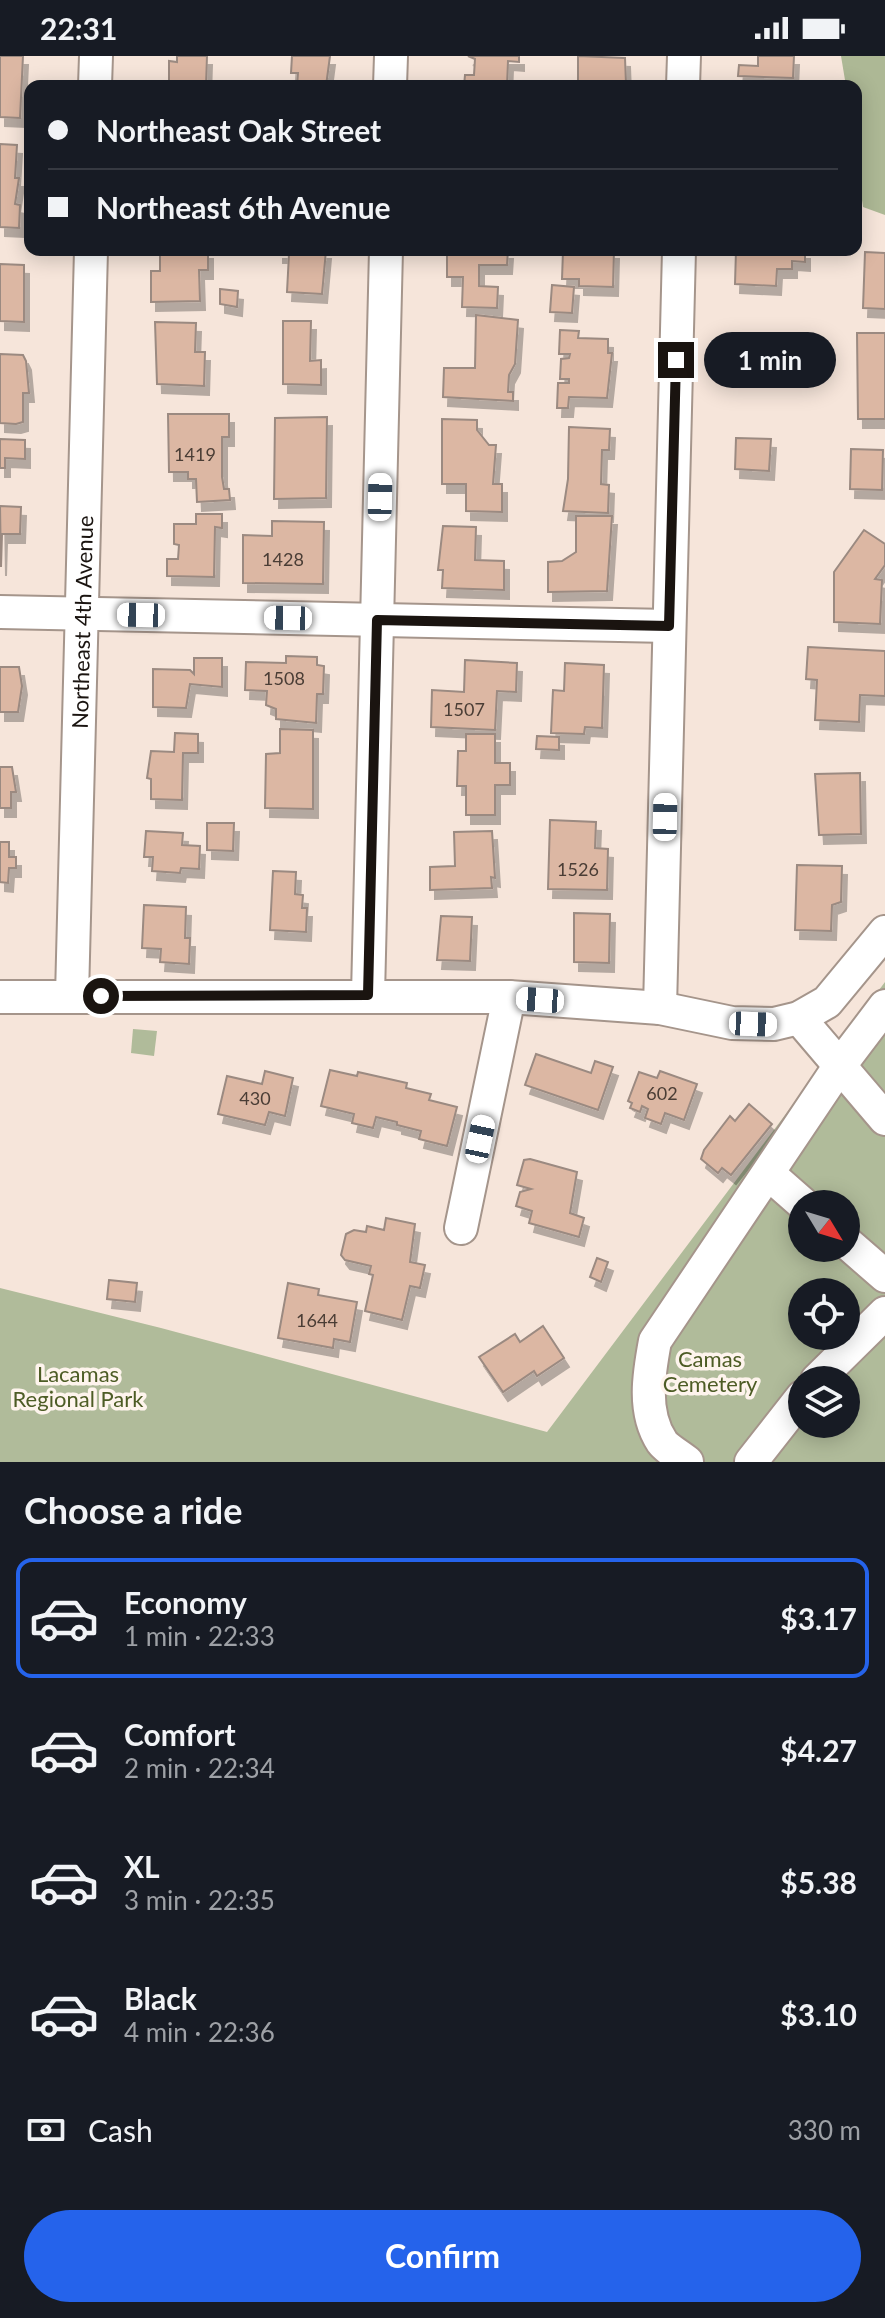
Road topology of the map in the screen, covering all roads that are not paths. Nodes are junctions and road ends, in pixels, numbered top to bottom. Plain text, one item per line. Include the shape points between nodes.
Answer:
1 (96, 56) edge
2 (391, 56) edge
3 (684, 56) edge
4 (95, 80) edge
5 (390, 80) edge
6 (683, 80) edge
7 (91, 256) edge
8 (386, 256) edge
9 (679, 256) edge
10 (0, 612) edge
11 (82, 614) junction
12 (377, 620) junction
13 (669, 626) junction
14 (885, 932) edge
15 (368, 995) junction
16 (72, 996) junction
17 (0, 997) edge
18 (509, 997) junction
19 (885, 1006) edge
20 (660, 1008) junction
21 (799, 1018) junction
22 (841, 1064) junction
23 (885, 1119) edge
24 (770, 1175) junction
25 (788, 1191) edge
26 (461, 1228) dead end
27 (860, 1254) edge
28 (885, 1276) edge
29 (885, 1313) edge
30 (831, 1366) edge
31 (788, 1415) edge
32 (687, 1462) edge
33 (751, 1462) edge

1 - 4 street
2 - 5 street
3 - 6 street
7 - 11 street, Northeast 4th Avenue
8 - 12 street
9 - 13 street
10 - 11 street
11 - 12 street
11 - 16 street, Northeast 4th Avenue
12 - 13 street
12 - 15 street
13 - 20 street
14 - 21 street via 827,1002
15 - 16 street
15 - 18 street
16 - 17 street
18 - 20 street
18 - 26 street
19 - 22 street
20 - 21 street via 732,1023 774,1024
21 - 22 street
22 - 23 street
22 - 24 street
24 - 25 street
24 - 32 street via 655,1341 649,1403 662,1442
27 - 28 street
29 - 30 street
31 - 33 street

